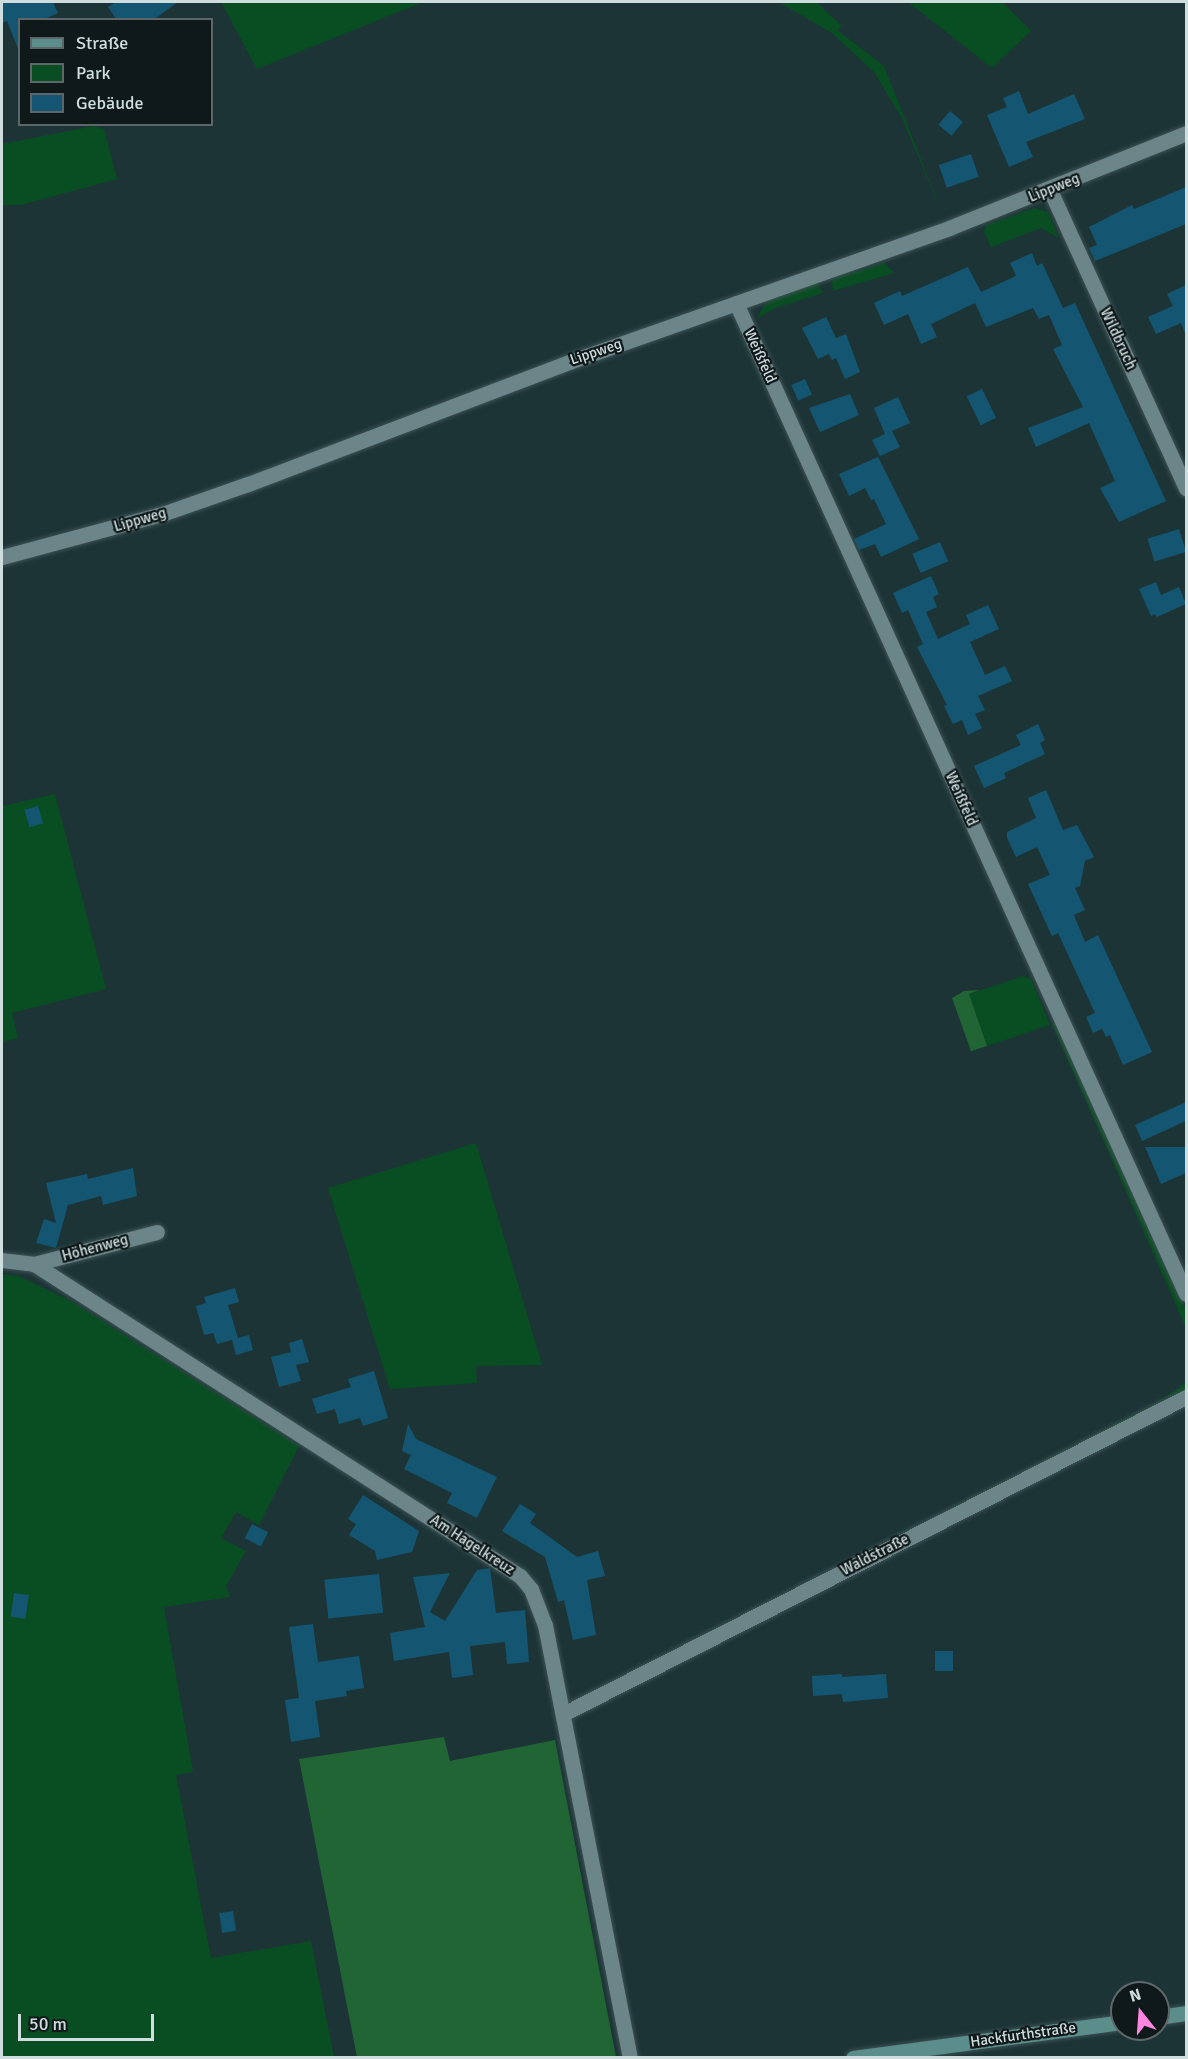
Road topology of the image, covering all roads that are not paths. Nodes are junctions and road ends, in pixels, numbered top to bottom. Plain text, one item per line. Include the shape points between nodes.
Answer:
1 (1186, 133) edge
2 (1050, 190) junction
3 (736, 303) junction
4 (1186, 489) edge
5 (2, 557) edge
6 (157, 1232) dead end
7 (2, 1260) edge
8 (34, 1264) junction
9 (1186, 1294) edge
10 (1186, 1397) edge
11 (563, 1714) junction
12 (1186, 2013) edge
13 (1170, 2015) edge
14 (1110, 2024) edge
15 (630, 2058) edge
16 (854, 2058) edge

1 - 2 street, Lippweg
2 - 3 street, Lippweg
2 - 4 street, Wildbruch
3 - 5 street, Lippweg via 165,513
3 - 9 street, Weißfeld
6 - 8 street, Höhenweg
7 - 8 street, Am Hagelkreuz
8 - 11 street, Am Hagelkreuz via 520,1576 540,1606
10 - 11 street, Waldstraße
11 - 15 street, Am Hagelkreuz
12 - 13 street
14 - 16 street, Hackfurthstraße

